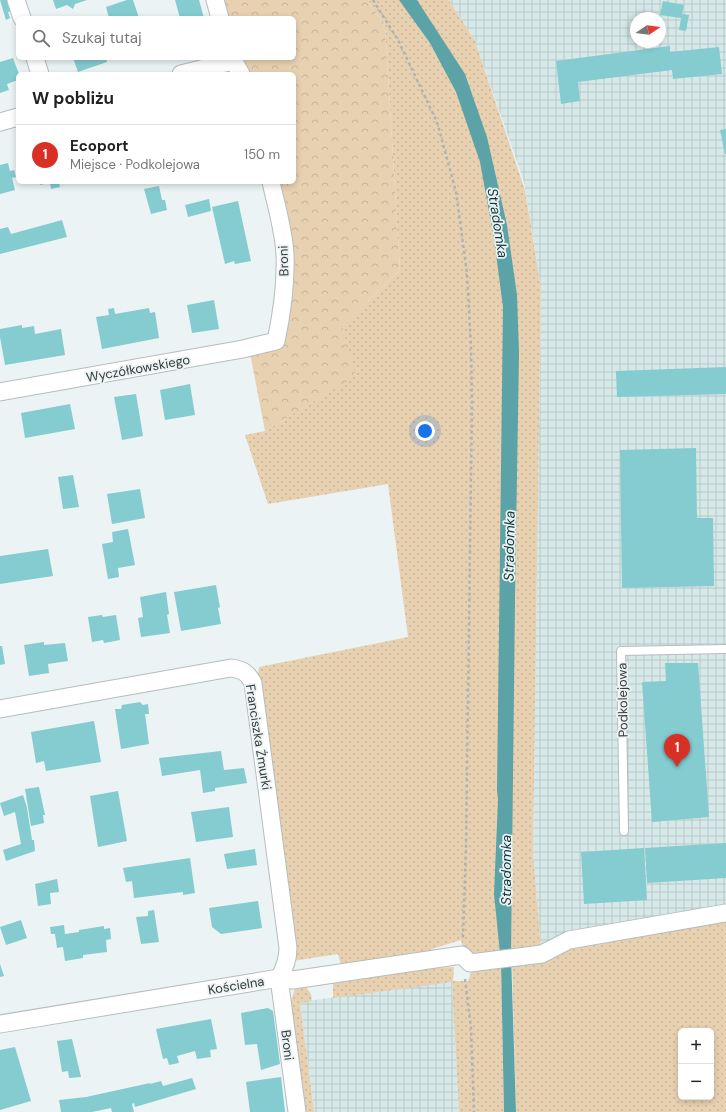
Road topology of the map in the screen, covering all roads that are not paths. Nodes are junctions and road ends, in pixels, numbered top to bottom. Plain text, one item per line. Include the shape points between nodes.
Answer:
1 (16, 0) edge
2 (215, 0) edge
3 (21, 16) edge
4 (219, 16) edge
5 (36, 60) edge
6 (235, 64) edge
7 (39, 72) edge
8 (192, 72) edge
9 (16, 118) edge
10 (0, 122) edge
11 (271, 184) edge
12 (276, 341) joint
13 (0, 392) edge
14 (726, 649) edge
15 (0, 709) edge
16 (624, 831) dead end
17 (726, 913) edge
18 (280, 978) junction
19 (0, 1024) edge
20 (297, 1112) edge

1 - 3 street
2 - 4 street
5 - 7 street
6 - 8 street
9 - 10 street
11 - 12 street, Broni via 285,254 283,296
12 - 13 street, Wyczółkowskiego
14 - 16 lane, Podkolejowa via 620,651
15 - 18 street, Franciszka Żmurki via 231,668 241,670 249,676 253,683 288,948 288,959
17 - 18 street, Kościelna via 569,940 542,954 466,959 293,980
18 - 19 street, Kościelna
18 - 20 street, Broni

